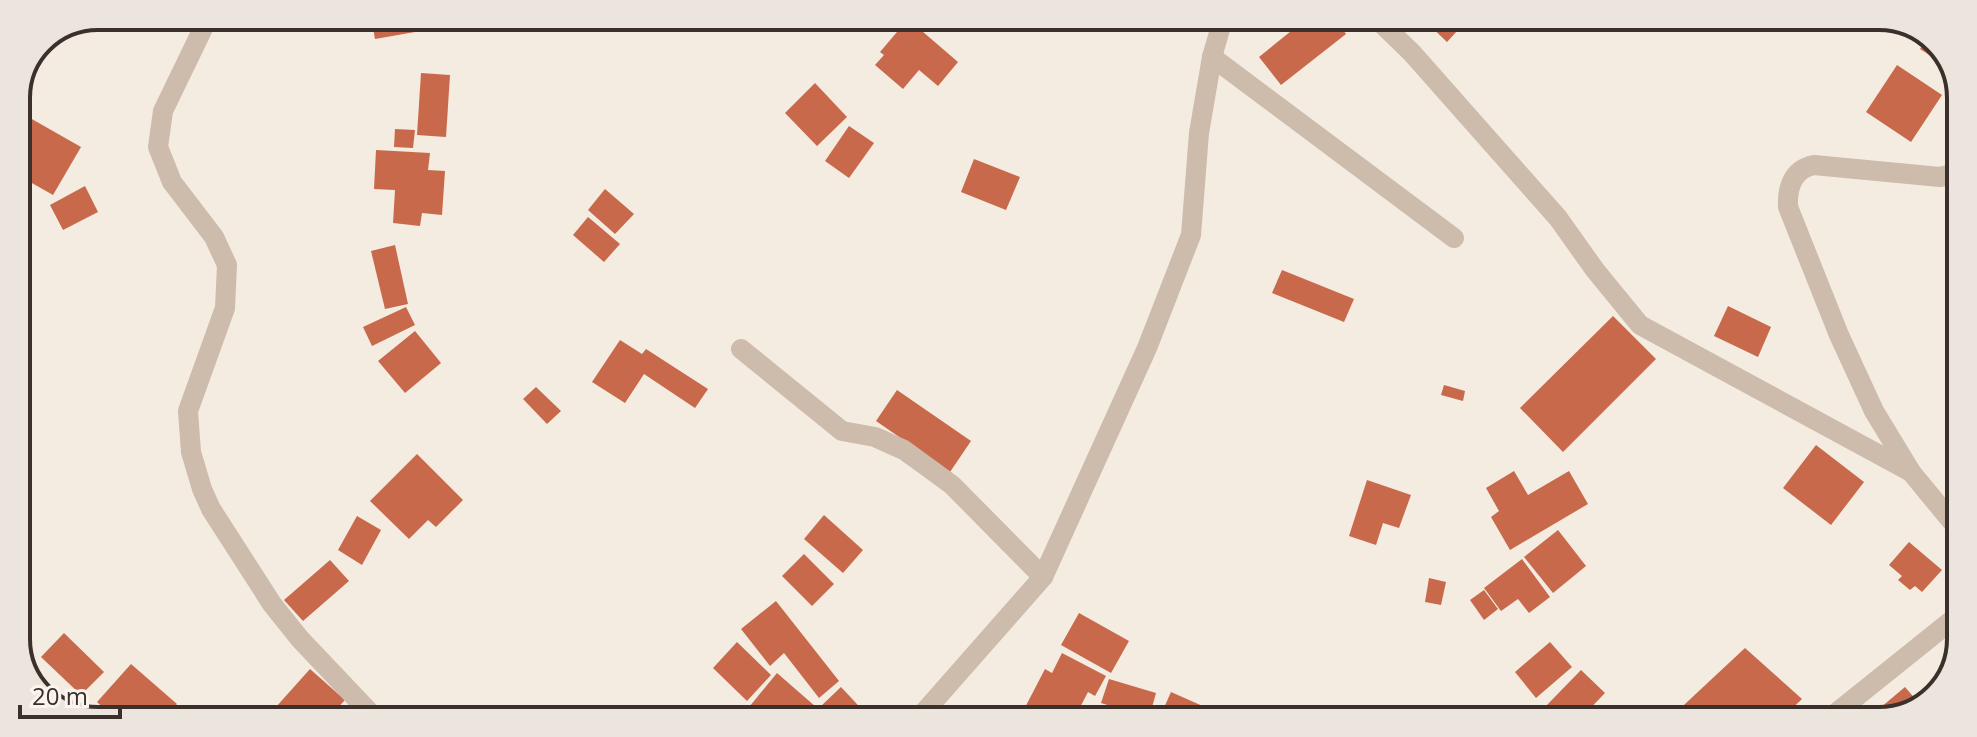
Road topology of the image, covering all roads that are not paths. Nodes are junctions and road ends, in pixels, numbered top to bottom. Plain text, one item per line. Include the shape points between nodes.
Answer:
1 (202, 30) edge
2 (1220, 30) edge
3 (1388, 30) edge
4 (1212, 57) junction
5 (1947, 175) edge
6 (1454, 238) dead end
7 (741, 349) dead end
8 (1911, 472) junction
9 (1947, 516) edge
10 (1043, 577) junction
11 (1947, 624) edge
12 (365, 707) edge
13 (929, 707) edge
14 (1843, 707) edge

1 - 12 street via 163,111 158,147 172,182 214,237 227,265 225,308 188,411 191,452 211,509 272,604
2 - 4 street
3 - 8 street via 1558,218 1640,325
4 - 6 street
4 - 10 street via 1199,133 1191,235 1147,348
5 - 8 street via 1814,165 1799,172 1787,193 1839,335 1874,411
7 - 10 street via 842,431 904,450 952,485
8 - 9 street
10 - 13 street
11 - 14 street

